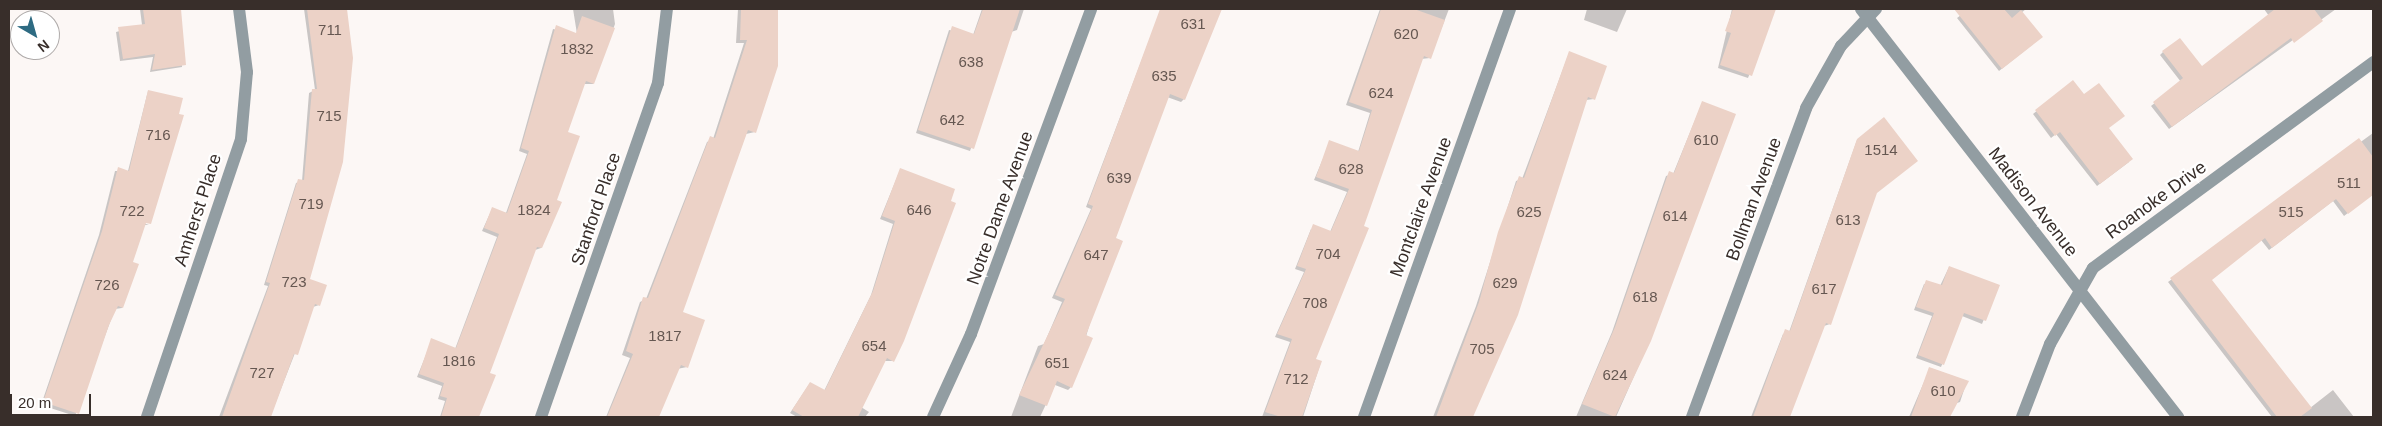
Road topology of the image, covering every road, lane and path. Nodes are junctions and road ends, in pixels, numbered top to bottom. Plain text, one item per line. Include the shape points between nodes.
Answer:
1 (239, 9) edge
2 (667, 9) edge
3 (1091, 9) edge
4 (1510, 9) edge
5 (1868, 12) edge
6 (2373, 62) edge
7 (2080, 291) junction
8 (147, 417) edge
9 (542, 417) edge
10 (934, 417) edge
11 (1364, 417) edge
12 (1692, 417) edge
13 (2022, 417) edge
14 (2178, 417) edge

1 - 8 street, Amherst Place via 247,72 245,120
2 - 9 street, Stanford Place via 658,84
3 - 10 street, Notre Dame Avenue via 971,334
4 - 11 street, Montclaire Avenue
5 - 7 street, Madison Avenue
5 - 12 street, Bollman Avenue via 1836,53 1806,108
6 - 7 street, Roanoke Drive via 2093,268
7 - 13 street, Roanoke Drive via 2050,344
7 - 14 street, Madison Avenue

